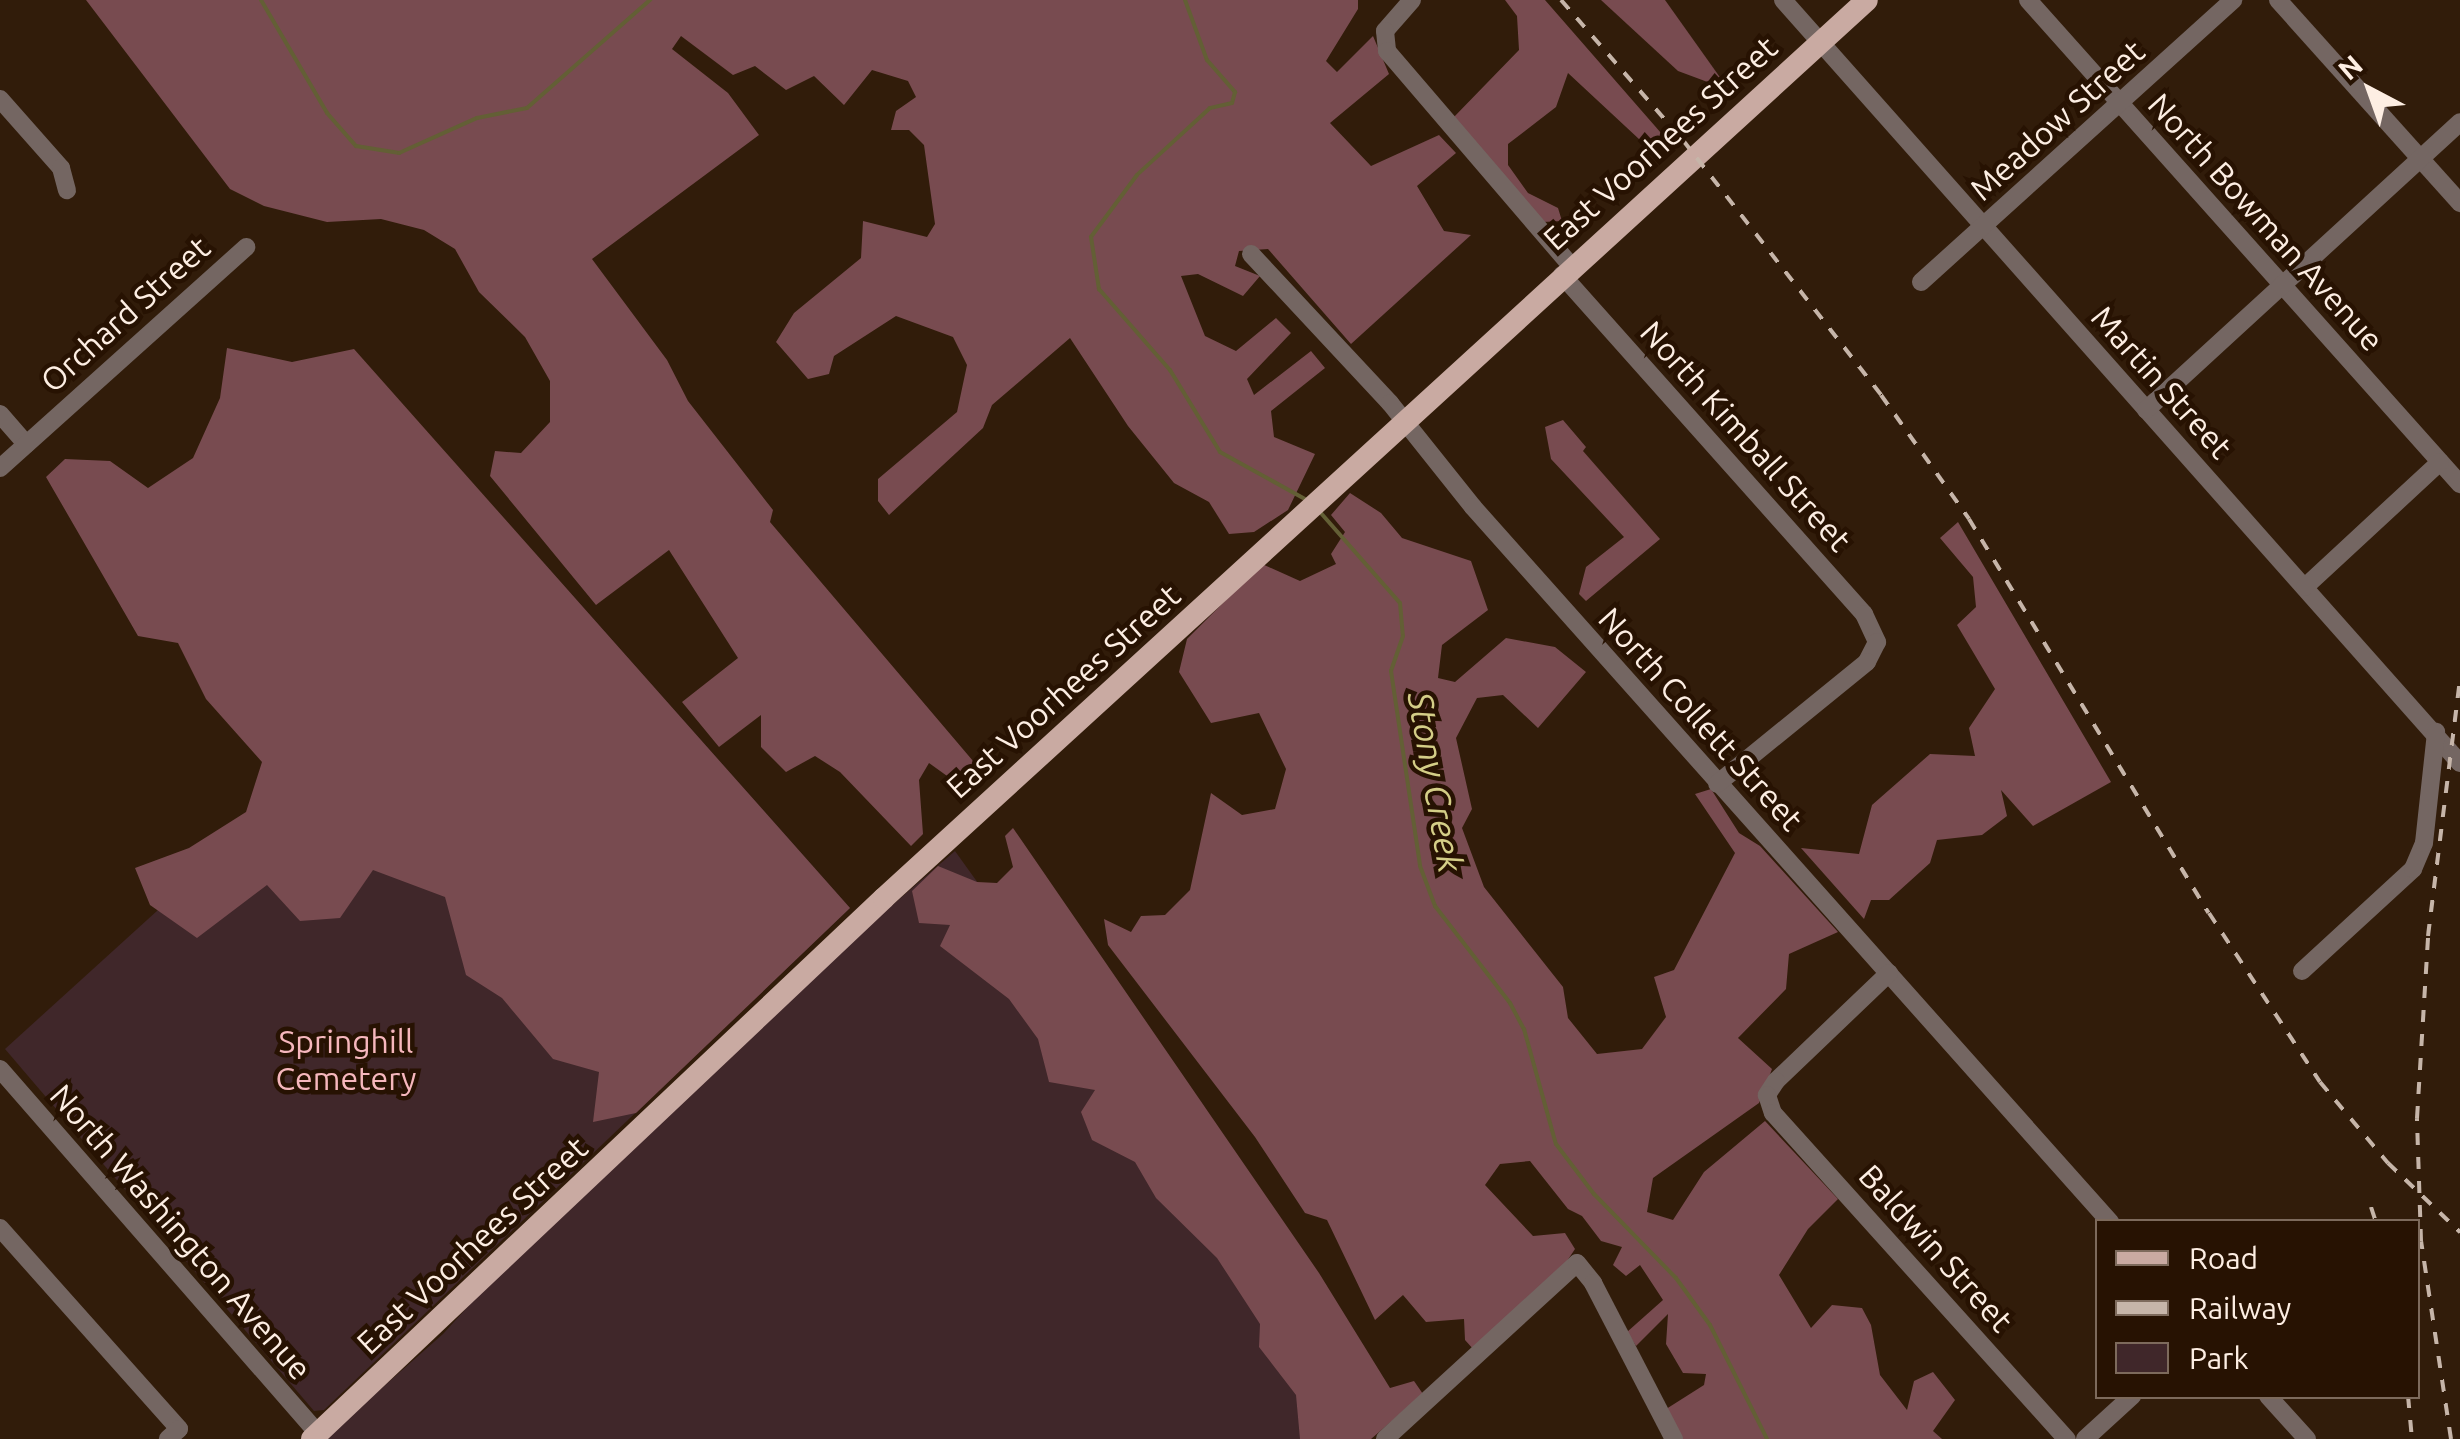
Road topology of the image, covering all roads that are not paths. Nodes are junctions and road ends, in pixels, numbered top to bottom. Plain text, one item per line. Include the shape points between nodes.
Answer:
1 (1412, 0) edge
2 (1783, 0) edge
3 (1867, 0) edge
4 (2028, 0) edge
5 (2232, 0) edge
6 (2278, 0) edge
7 (1818, 44) junction
8 (0, 100) edge
9 (2120, 103) junction
10 (2460, 122) edge
11 (2420, 158) junction
12 (67, 190) dead end
13 (2460, 203) edge
14 (1983, 228) junction
15 (246, 247) dead end
16 (1251, 254) dead end
17 (1567, 271) junction
18 (1921, 282) dead end
19 (2280, 284) junction
20 (2146, 410) junction
21 (0, 414) edge
22 (1404, 421) junction
23 (26, 444) junction
24 (2440, 462) junction
25 (0, 468) edge
26 (2460, 484) edge
27 (2306, 586) junction
28 (2436, 732) junction
29 (2460, 763) edge
30 (1718, 784) junction
31 (2302, 970) dead end
32 (1889, 973) junction
33 (0, 1069) edge
34 (2107, 1219) edge
35 (0, 1228) edge
36 (2129, 1399) edge
37 (2271, 1399) edge
38 (315, 1436) edge
39 (168, 1439) edge
40 (1385, 1439) edge
41 (1674, 1439) edge
42 (2067, 1439) edge
43 (2085, 1439) edge
44 (2307, 1439) edge

1 - 17 street, North Kimball Street via 1385,30 1387,51
2 - 7 street, Martin Street
3 - 7 main road, East Voorhees Street
4 - 9 street, North Bowman Avenue
5 - 9 street, Meadow Street
6 - 11 street
7 - 14 street, Martin Street
7 - 17 main road, East Voorhees Street
8 - 12 street via 61,168
9 - 14 street, Meadow Street
9 - 19 street, North Bowman Avenue
10 - 11 street
11 - 13 street
11 - 19 street
14 - 18 street, Meadow Street
14 - 20 street, Martin Street
15 - 23 street, Orchard Street
16 - 22 street, North Collett Street
17 - 22 main road, East Voorhees Street
17 - 30 street, North Kimball Street via 1864,614 1877,642 1867,662
19 - 20 street
19 - 24 street, North Bowman Avenue
20 - 27 street, Martin Street
21 - 23 street
22 - 30 street, North Collett Street
22 - 38 main road, East Voorhees Street
23 - 25 street, Orchard Street
24 - 26 street, North Bowman Avenue
24 - 27 street
27 - 28 street, Martin Street
28 - 29 street, Martin Street
28 - 31 street via 2424,843 2413,868
30 - 32 street, North Collett Street
32 - 34 street, North Collett Street
32 - 42 street, Baldwin Street via 1776,1081 1767,1095 1773,1113
33 - 38 street, North Washington Avenue
35 - 39 street via 179,1429
36 - 43 street
37 - 44 street
40 - 41 street via 1577,1263

